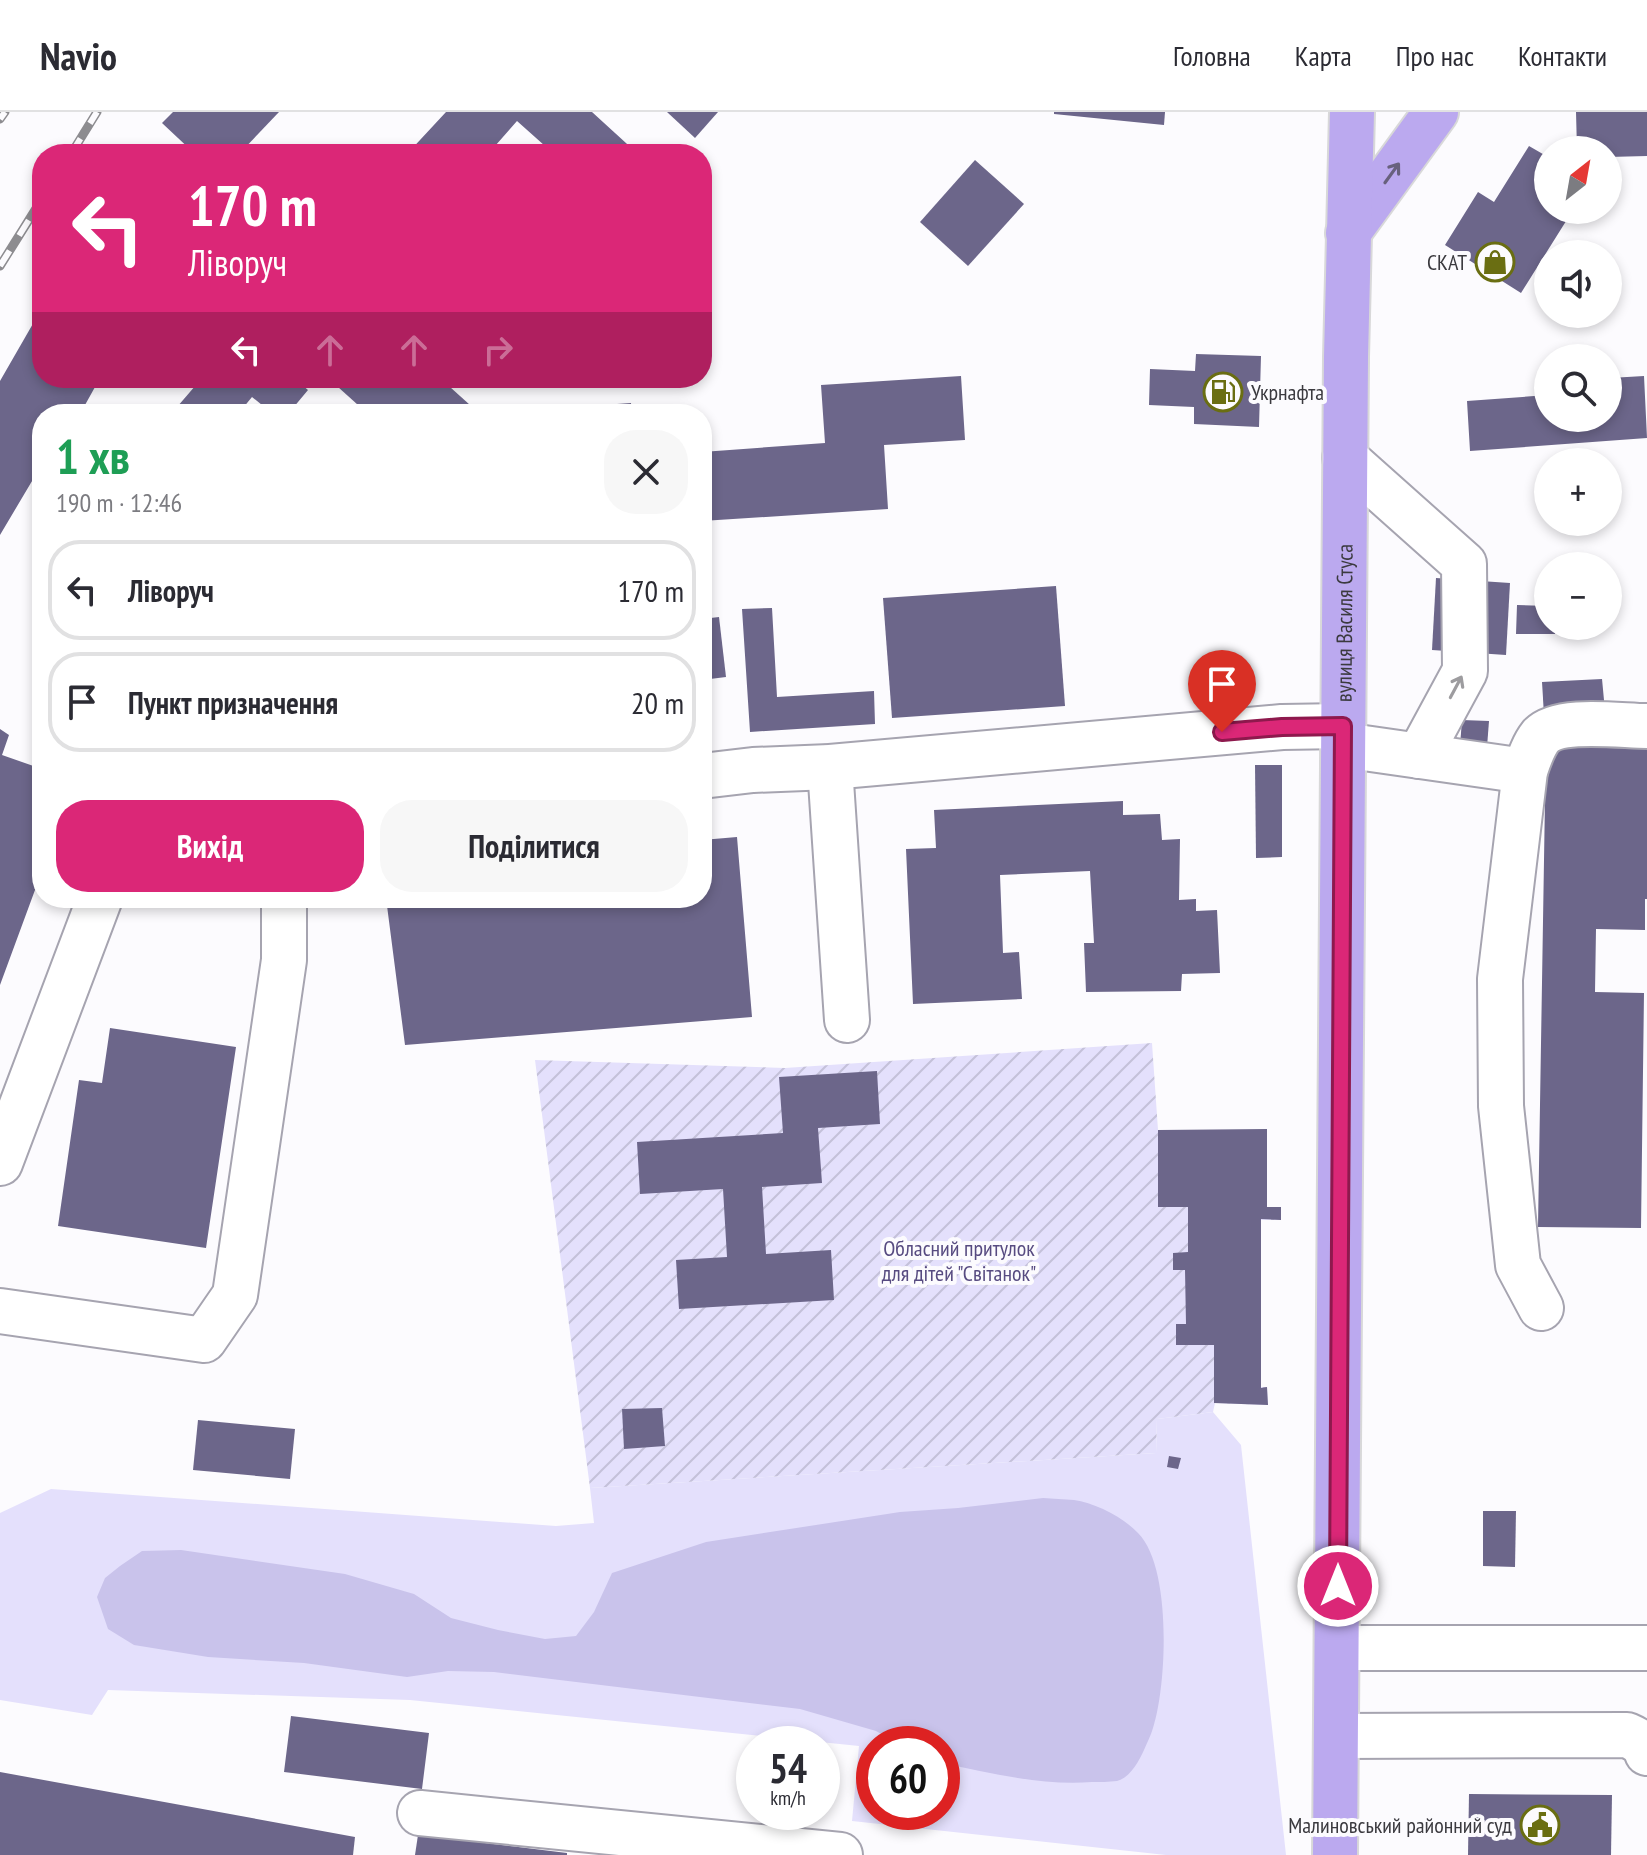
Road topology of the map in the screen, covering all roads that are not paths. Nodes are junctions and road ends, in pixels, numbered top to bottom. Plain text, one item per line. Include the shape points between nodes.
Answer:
1 (1436, 112) edge
2 (1353, 114) edge
3 (1348, 233) junction
4 (1345, 458) junction
5 (1647, 726) edge
6 (1343, 735) junction
7 (1419, 756) junction
8 (830, 767) junction
9 (1525, 771) junction
10 (712, 775) edge
11 (96, 908) edge
12 (284, 908) edge
13 (847, 1020) dead end
14 (0, 1163) edge
15 (1541, 1308) dead end
16 (0, 1311) edge
17 (1337, 1648) junction
18 (1647, 1648) edge
19 (1337, 1736) junction
20 (1647, 1753) edge
21 (420, 1813) dead end
22 (840, 1855) edge
23 (1335, 1855) edge

3 -> 1 main road
2 - 3 main road, вулиця Василя Стуса
3 - 4 main road, вулиця Василя Стуса
4 - 6 main road, вулиця Василя Стуса
7 -> 4 lane via 1465,671 1464,564
5 - 9 lane via 1553,727 1535,744
6 - 7 lane
6 - 8 lane via 1282,727
6 - 17 main road, вулиця Василя Стуса
7 - 9 lane
8 - 10 lane
8 - 13 lane
9 - 15 lane via 1500,979 1501,1106 1518,1265
11 - 14 lane
12 - 16 lane via 284,960 235,1295 204,1340
17 - 18 lane
17 - 19 main road, вулиця Василя Стуса
19 - 20 lane via 1627,1735
19 - 23 main road, вулиця Василя Стуса
21 - 22 lane

